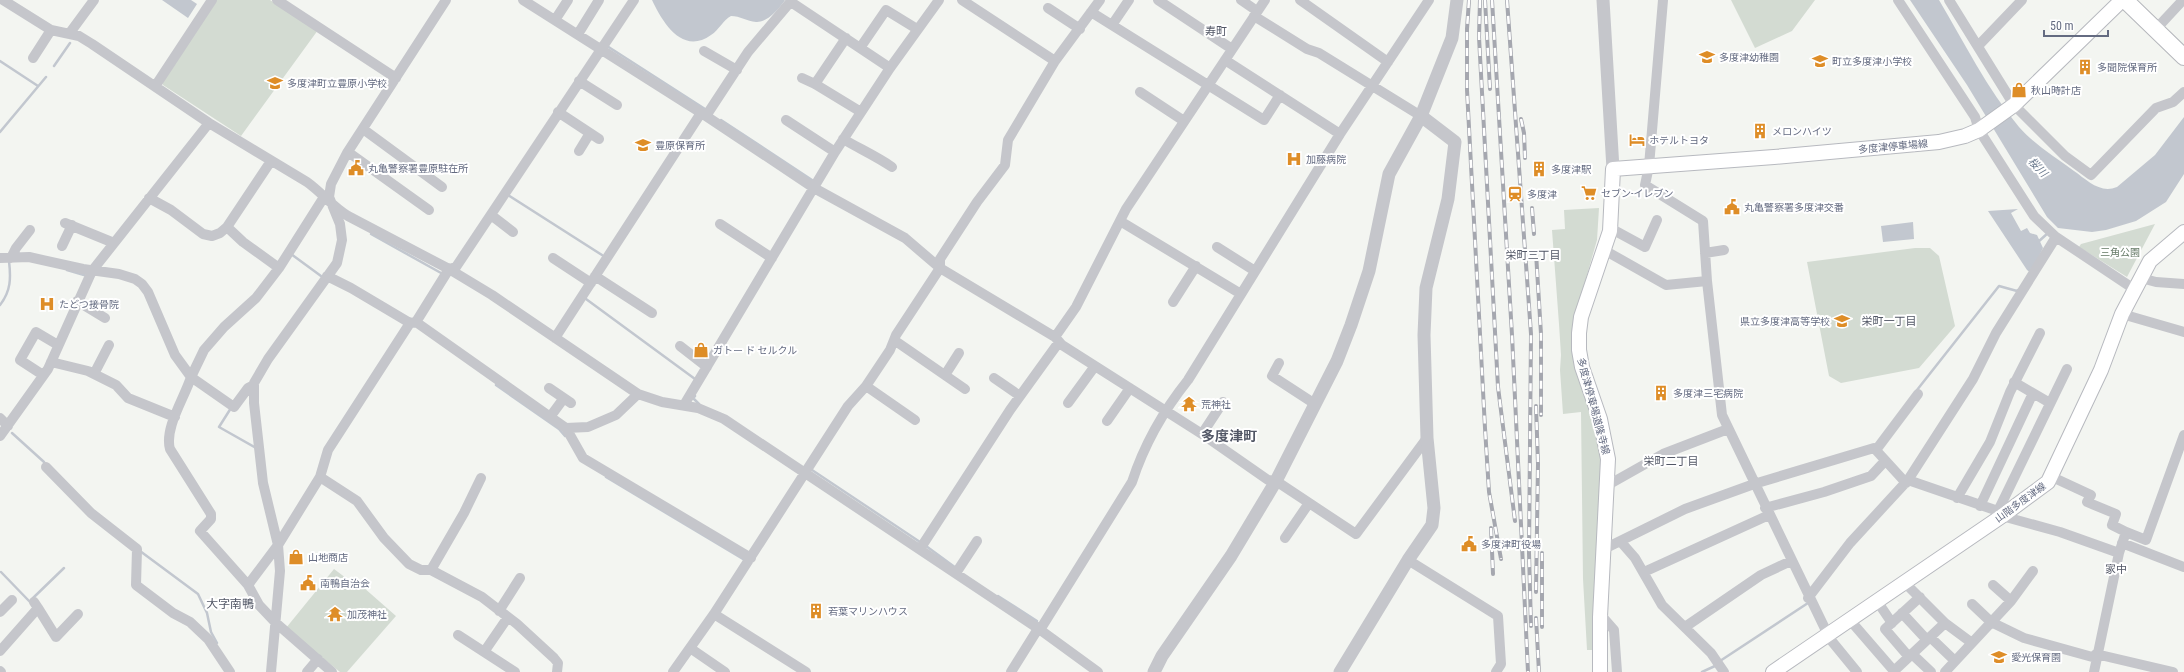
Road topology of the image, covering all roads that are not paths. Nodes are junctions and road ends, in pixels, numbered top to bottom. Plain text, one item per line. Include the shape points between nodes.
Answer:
1 (3, 0) edge
2 (94, 0) edge
3 (212, 0) edge
4 (277, 0) edge
5 (446, 0) edge
6 (568, 0) edge
7 (599, 0) edge
8 (634, 0) edge
9 (939, 0) edge
10 (962, 0) edge
11 (1100, 0) edge
12 (1129, 0) edge
13 (1158, 0) edge
14 (1240, 0) edge
15 (1265, 0) edge
16 (1300, 0) edge
17 (1430, 0) edge
18 (1457, 0) edge
19 (1603, 0) edge
20 (1663, 0) edge
21 (1898, 0) edge
22 (1949, 0) edge
23 (2022, 0) edge
24 (2124, 0) edge
25 (2183, 0) edge
26 (791, 1) edge
27 (530, 2) edge
28 (1173, 4) edge
29 (1048, 8) dead end
30 (1092, 12) junction
31 (1256, 13) junction
32 (555, 20) junction
33 (1112, 25) junction
34 (918, 29) junction
35 (1080, 29) junction
36 (2156, 29) junction
37 (51, 30) junction
38 (69, 34) junction
39 (578, 34) junction
40 (846, 38) junction
41 (1978, 46) junction
42 (860, 48) junction
43 (602, 49) junction
44 (1232, 49) junction
45 (704, 51) dead end
46 (2184, 57) edge
47 (34, 58) dead end
48 (1225, 60) junction
49 (1055, 61) junction
50 (1388, 62) junction
51 (890, 68) junction
52 (737, 70) junction
53 (396, 78) junction
54 (802, 78) dead end
55 (579, 81) junction
56 (815, 84) junction
57 (1208, 85) junction
58 (156, 86) junction
59 (1371, 87) junction
60 (1140, 92) dead end
61 (2184, 92) edge
62 (1280, 95) junction
63 (617, 106) dead end
64 (2011, 107) junction
65 (860, 112) junction
66 (560, 114) junction
67 (704, 115) junction
68 (1421, 116) junction
69 (786, 120) dead end
70 (1184, 122) junction
71 (209, 123) junction
72 (1983, 128) junction
73 (363, 129) junction
74 (1340, 134) junction
75 (843, 139) junction
76 (579, 151) dead end
77 (348, 152) junction
78 (835, 152) junction
79 (271, 161) junction
80 (1649, 166) junction
81 (892, 167) dead end
82 (1613, 169) junction
83 (442, 187) dead end
84 (814, 188) junction
85 (324, 197) junction
86 (149, 198) junction
87 (332, 206) junction
88 (430, 210) dead end
89 (493, 216) junction
90 (1120, 220) junction
91 (1657, 220) dead end
92 (720, 224) dead end
93 (227, 227) junction
94 (1610, 228) junction
95 (30, 230) dead end
96 (513, 232) dead end
97 (2184, 232) edge
98 (2056, 237) junction
99 (114, 243) junction
100 (1217, 247) dead end
101 (1604, 250) junction
102 (1724, 250) dead end
103 (1705, 253) junction
104 (0, 258) edge
105 (11, 258) junction
106 (552, 258) dead end
107 (772, 258) junction
108 (57, 263) junction
109 (1196, 266) junction
110 (279, 268) junction
111 (940, 268) junction
112 (449, 269) junction
113 (92, 271) junction
114 (1255, 271) junction
115 (327, 276) junction
116 (596, 279) junction
117 (1707, 280) junction
118 (2138, 283) junction
119 (2184, 284) edge
120 (1241, 294) junction
121 (77, 301) junction
122 (1172, 302) dead end
123 (652, 313) dead end
124 (2122, 314) junction
125 (105, 318) dead end
126 (413, 322) junction
127 (2184, 332) edge
128 (2040, 333) dead end
129 (555, 338) junction
130 (894, 340) junction
131 (1057, 340) junction
132 (58, 345) junction
133 (109, 345) dead end
134 (680, 346) dead end
135 (959, 353) dead end
136 (51, 362) junction
137 (1279, 363) dead end
138 (1095, 366) junction
139 (707, 367) junction
140 (2067, 369) dead end
141 (94, 374) junction
142 (43, 375) junction
143 (945, 375) junction
144 (191, 377) junction
145 (994, 378) dead end
146 (2014, 382) junction
147 (254, 384) junction
148 (866, 386) junction
149 (549, 388) dead end
150 (1130, 388) junction
151 (965, 389) dead end
152 (2033, 393) junction
153 (638, 394) junction
154 (1918, 394) dead end
155 (1020, 396) junction
156 (1223, 402) dead end
157 (1068, 403) dead end
158 (2050, 403) junction
159 (1315, 404) junction
160 (684, 405) junction
161 (1166, 412) junction
162 (175, 417) junction
163 (550, 417) junction
164 (0, 418) edge
165 (915, 420) dead end
166 (1107, 421) dead end
167 (8, 426) junction
168 (566, 428) junction
169 (1728, 429) junction
170 (1202, 434) junction
171 (2184, 435) edge
172 (0, 436) edge
173 (1427, 438) junction
174 (1876, 450) junction
175 (1885, 461) junction
176 (46, 467) dead end
177 (806, 473) junction
178 (2050, 476) junction
179 (320, 477) junction
180 (481, 478) dead end
181 (1276, 481) junction
182 (1907, 482) junction
183 (1754, 484) junction
184 (1608, 485) junction
185 (1957, 498) junction
186 (1309, 502) junction
187 (1980, 506) junction
188 (1767, 512) junction
189 (2000, 513) junction
190 (2126, 532) junction
191 (1286, 538) dead end
192 (977, 541) dead end
193 (1621, 542) junction
194 (278, 545) junction
195 (2120, 548) junction
196 (920, 549) junction
197 (1604, 549) junction
198 (751, 558) junction
199 (1408, 560) junction
200 (1791, 561) junction
201 (2184, 567) edge
202 (431, 570) junction
203 (958, 571) junction
204 (2033, 571) dead end
205 (1644, 572) junction
206 (520, 578) dead end
207 (1904, 582) junction
208 (248, 585) junction
209 (1993, 585) dead end
210 (1920, 597) junction
211 (1808, 598) junction
212 (12, 600) dead end
213 (1877, 600) junction
214 (2011, 601) junction
215 (1972, 604) dead end
216 (499, 611) junction
217 (0, 612) edge
218 (78, 614) dead end
219 (714, 614) junction
220 (1600, 614) junction
221 (1902, 614) junction
222 (508, 617) junction
223 (1849, 619) junction
224 (1991, 622) junction
225 (276, 623) junction
226 (1892, 623) junction
227 (1946, 623) junction
228 (1685, 627) junction
229 (1039, 629) junction
230 (1828, 634) junction
231 (458, 635) dead end
232 (1928, 639) junction
233 (1972, 644) junction
234 (690, 648) junction
235 (0, 651) edge
236 (484, 652) junction
237 (1911, 655) junction
238 (2096, 656) junction
239 (318, 659) junction
240 (1955, 661) junction
241 (230, 672) edge
242 (271, 672) edge
243 (307, 672) edge
244 (332, 672) edge
245 (515, 672) edge
246 (556, 672) edge
247 (673, 672) edge
248 (725, 672) edge
249 (806, 672) edge
250 (1011, 672) edge
251 (1098, 672) edge
252 (1154, 672) edge
253 (1340, 672) edge
254 (1496, 672) edge
255 (1600, 672) edge
256 (1617, 672) edge
257 (1724, 672) edge
258 (1773, 672) edge
259 (1857, 672) edge
260 (1931, 672) edge
261 (1945, 672) edge
262 (2094, 672) edge
263 (2173, 672) edge

1 - 37 street
2 - 38 street
3 - 58 street
4 - 53 street
5 - 53 street
6 - 32 street
7 - 39 street
8 - 43 street
9 - 34 street
10 - 49 street
11 - 30 street
12 - 33 street
13 - 28 street
14 - 31 street
15 - 31 street
16 - 50 street
17 - 50 street
18 - 68 street via 1452,38
19 - 82 street
20 - 80 street
21 - 72 street
22 - 41 street
23 - 41 street
24 - 36 main road
24 - 64 main road, 多度津停車場線
25 - 36 street
26 - 40 street
26 - 52 street via 748,52
27 - 32 street
28 - 44 street
29 - 35 street
30 - 33 street
30 - 35 street
31 - 44 street
31 - 59 street via 1307,49 1319,53
32 - 39 street
33 - 57 street
34 - 42 street via 886,10
34 - 51 street
35 - 49 street
36 - 46 main road
37 - 38 street
37 - 47 street
38 - 58 street via 79,36
39 - 43 street
40 - 42 street
40 - 56 street
41 - 64 street
42 - 51 street
43 - 55 street
43 - 67 street
44 - 48 street
45 - 52 street
48 - 57 street
48 - 62 street
49 - 111 street via 1008,140 1005,165 940,259
50 - 59 street
51 - 65 street
52 - 67 street
53 - 73 street
54 - 56 street
55 - 63 street
55 - 66 street
56 - 65 street
57 - 62 street via 1264,120
57 - 70 street
58 - 71 street
59 - 68 street
59 - 74 street
60 - 70 street
61 - 64 street via 2172,102 2156,108 2091,176
62 - 74 street
64 - 72 main road, 多度津停車場線
65 - 75 street
66 - 76 street via 594,136
66 - 89 street
67 - 84 street
67 - 116 street
68 - 159 street via 1389,174 1369,271 1337,361
68 - 173 street via 1454,142 1448,199 1426,288 1424,335
69 - 78 street
70 - 90 street
71 - 79 street
71 - 86 street
72 - 80 main road, 多度津停車場線 via 1965,136 1939,142
72 - 98 street via 2034,216
73 - 77 street
73 - 83 street
74 - 114 street
75 - 78 street
75 - 81 street
77 - 87 street via 330,184 329,197
77 - 88 street
78 - 84 street
79 - 85 street via 307,182
79 - 93 street
80 - 82 main road, 多度津停車場線
80 - 103 street via 1646,185 1703,222
82 - 94 main road, 多度津停車場道隆寺線
84 - 107 street
84 - 111 street via 905,238
85 - 87 street
85 - 110 street
86 - 93 street via 171,210 203,234 212,236
86 - 99 street
87 - 112 street
87 - 115 street via 340,224 342,240 337,263
89 - 96 street
89 - 112 street via 456,267
90 - 109 street
90 - 131 street
91 - 94 street via 1645,247
92 - 107 street
93 - 110 street
94 - 101 main road, 多度津停車場道隆寺線
95 - 105 street
97 - 118 main road, 山階多度津線 via 2150,261
98 - 118 street
98 - 182 street via 1996,333 1973,378
99 - 108 street via 69,224 60,245
99 - 113 street
100 - 114 street
101 - 117 street via 1666,285
101 - 184 main road, 多度津停車場道隆寺線 via 1581,317 1579,350 1582,368 1605,439
102 - 103 street
103 - 117 street
104 - 105 street
105 - 108 street via 29,257
106 - 116 street
107 - 139 street
108 - 113 street
109 - 120 street
109 - 122 street
110 - 144 street via 256,298 224,327 204,350
111 - 130 street
111 - 131 street
112 - 126 street
112 - 129 street
113 - 121 street
113 - 144 street via 119,274 142,284 148,292 175,355
114 - 120 street
115 - 126 street
115 - 147 street via 268,359
116 - 123 street
116 - 129 street
117 - 169 street via 1722,415
118 - 119 street
118 - 124 main road, 山階多度津線
120 - 161 street
121 - 125 street
121 - 132 street
124 - 127 street
124 - 178 main road, 山階多度津線 via 2102,370
126 - 163 street
126 - 179 street via 328,450
128 - 146 street
129 - 153 street
130 - 143 street
130 - 148 street
131 - 138 street
131 - 155 street
132 - 136 street
132 - 142 street via 36,332 20,360
133 - 141 street
134 - 139 street
135 - 143 street
136 - 141 street
136 - 142 street
137 - 159 street via 1272,376
138 - 150 street
138 - 157 street
139 - 160 street
140 - 158 street
141 - 162 street via 116,385 128,398
142 - 167 street
143 - 151 street
144 - 147 street via 234,407
144 - 162 street
145 - 155 street
146 - 152 street
146 - 185 street via 1990,442
147 - 194 street via 262,483
148 - 165 street
148 - 177 street via 848,406
149 - 163 street via 568,400
150 - 161 street
150 - 166 street
152 - 158 street
152 - 187 street
153 - 160 street via 662,402
153 - 168 street via 616,415 588,427
154 - 174 street
155 - 196 street
156 - 170 street
158 - 189 street
159 - 181 street
160 - 177 street via 724,419
161 - 170 street
161 - 229 street via 1139,460 1132,482
162 - 208 street via 168,442 170,449 211,514 211,519 200,531
163 - 168 street
164 - 167 street
167 - 172 street
168 - 198 street via 583,458
169 - 183 street
169 - 184 street via 1663,454
170 - 181 street via 1268,480
171 - 190 street via 2146,540
173 - 186 street via 1356,534
173 - 199 street via 1434,508 1432,525
174 - 175 street
174 - 183 street via 1874,448
175 - 182 street
175 - 188 street via 1871,476
176 - 241 street via 91,513 136,550 136,585 173,613 190,622 208,639
177 - 196 street
177 - 198 street
178 - 189 main road, 山階多度津線 via 2048,482 2035,493
178 - 190 street via 2091,495 2087,502 2116,514 2112,525
179 - 194 street
179 - 202 street via 356,501 384,538 409,564 421,570
180 - 202 street
181 - 186 street
181 - 252 street via 1231,556 1162,656
182 - 185 street
182 - 211 street via 1850,543
183 - 188 street
183 - 193 street via 1685,509
184 - 197 main road, 多度津停車場道隆寺線
185 - 187 street
186 - 191 street
187 - 189 street
188 - 200 street
188 - 205 street
189 - 195 street
189 - 207 main road, 山階多度津線
190 - 195 street
192 - 203 street
193 - 197 street
193 - 205 street
194 - 208 street
194 - 225 street via 280,571
195 - 201 street
195 - 238 street
196 - 203 street
197 - 220 main road, 多度津停車場道隆寺線
198 - 219 street
199 - 253 street
199 - 254 street via 1498,616 1501,664
200 - 211 street
200 - 228 street via 1761,575
202 - 216 street via 482,597
203 - 229 street
204 - 214 street
205 - 228 street via 1662,605
206 - 216 street
207 - 210 street
207 - 213 main road, 山階多度津線
208 - 225 street via 259,605
209 - 214 street
210 - 221 street
210 - 227 street
211 - 230 street
212 - 217 street
213 - 223 main road, 山階多度津線
213 - 226 street
214 - 224 street
215 - 224 street
216 - 222 street
218 - 235 street via 56,637 36,605
219 - 234 street
219 - 249 street
220 - 255 main road, 多度津停車場道隆寺線
220 - 256 street via 1614,630
221 - 226 street
221 - 232 street
222 - 236 street
222 - 246 street via 554,658 558,664
223 - 230 main road, 山階多度津線
223 - 237 street via 1894,671
224 - 233 street
224 - 238 street via 2024,638
225 - 239 street
225 - 242 street
226 - 237 street via 1885,629
227 - 232 street
227 - 233 street
228 - 257 street via 1711,653
229 - 250 street
229 - 251 street
230 - 258 main road, 山階多度津線
230 - 259 street via 1830,640
231 - 236 street
232 - 237 street
232 - 240 street
233 - 240 street
234 - 247 street
234 - 248 street
236 - 245 street
237 - 260 street
238 - 262 street
238 - 263 street
239 - 243 street
239 - 244 street
240 - 261 street

